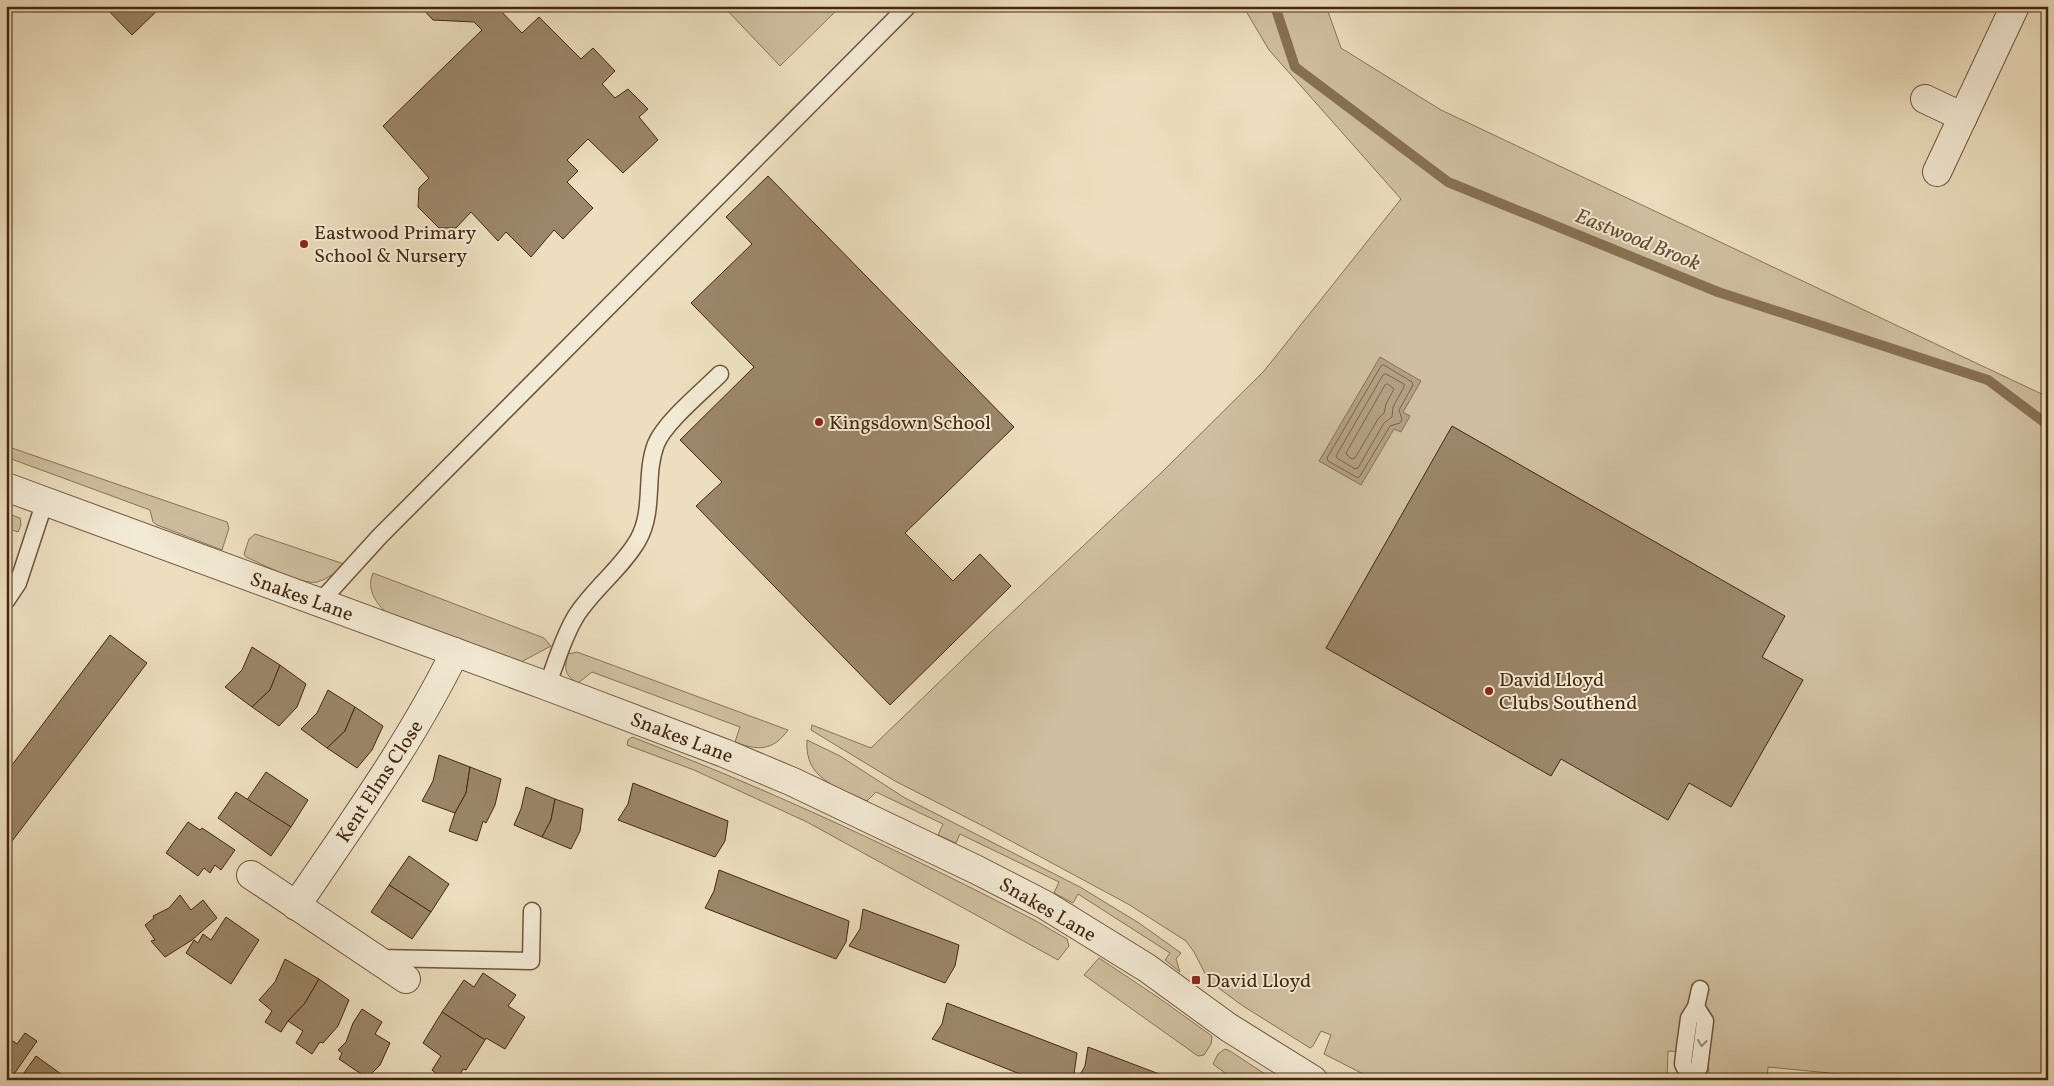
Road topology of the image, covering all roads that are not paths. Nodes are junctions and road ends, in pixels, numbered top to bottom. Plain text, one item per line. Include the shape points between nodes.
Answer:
1 (908, 6) edge
2 (2015, 6) edge
3 (1925, 99) dead end
4 (1963, 117) junction
5 (1937, 172) dead end
6 (720, 374) dead end
7 (6, 486) edge
8 (45, 501) junction
9 (6, 601) edge
10 (319, 603) junction
11 (455, 652) junction
12 (547, 686) junction
13 (250, 875) dead end
14 (296, 906) junction
15 (532, 912) dead end
16 (374, 958) junction
17 (406, 979) dead end
18 (1700, 989) dead end
19 (1313, 1080) edge
20 (1691, 1080) edge

1 - 10 lane via 387,529
2 - 4 street
3 - 4 street
4 - 5 street
6 - 12 lane via 656,444 643,530 630,551 576,616
7 - 8 street, Snakes Lane
8 - 9 lane via 18,583
8 - 10 street, Snakes Lane
10 - 11 street, Snakes Lane
11 - 12 street, Snakes Lane
11 - 14 street, Kent Elms Close via 399,753
12 - 19 street, Snakes Lane via 793,782 1045,904 1147,968 1228,1028
13 - 14 street
14 - 16 street
15 - 16 lane via 531,960
16 - 17 street
18 - 20 lane via 1696,1007 1689,1018 1683,1064

